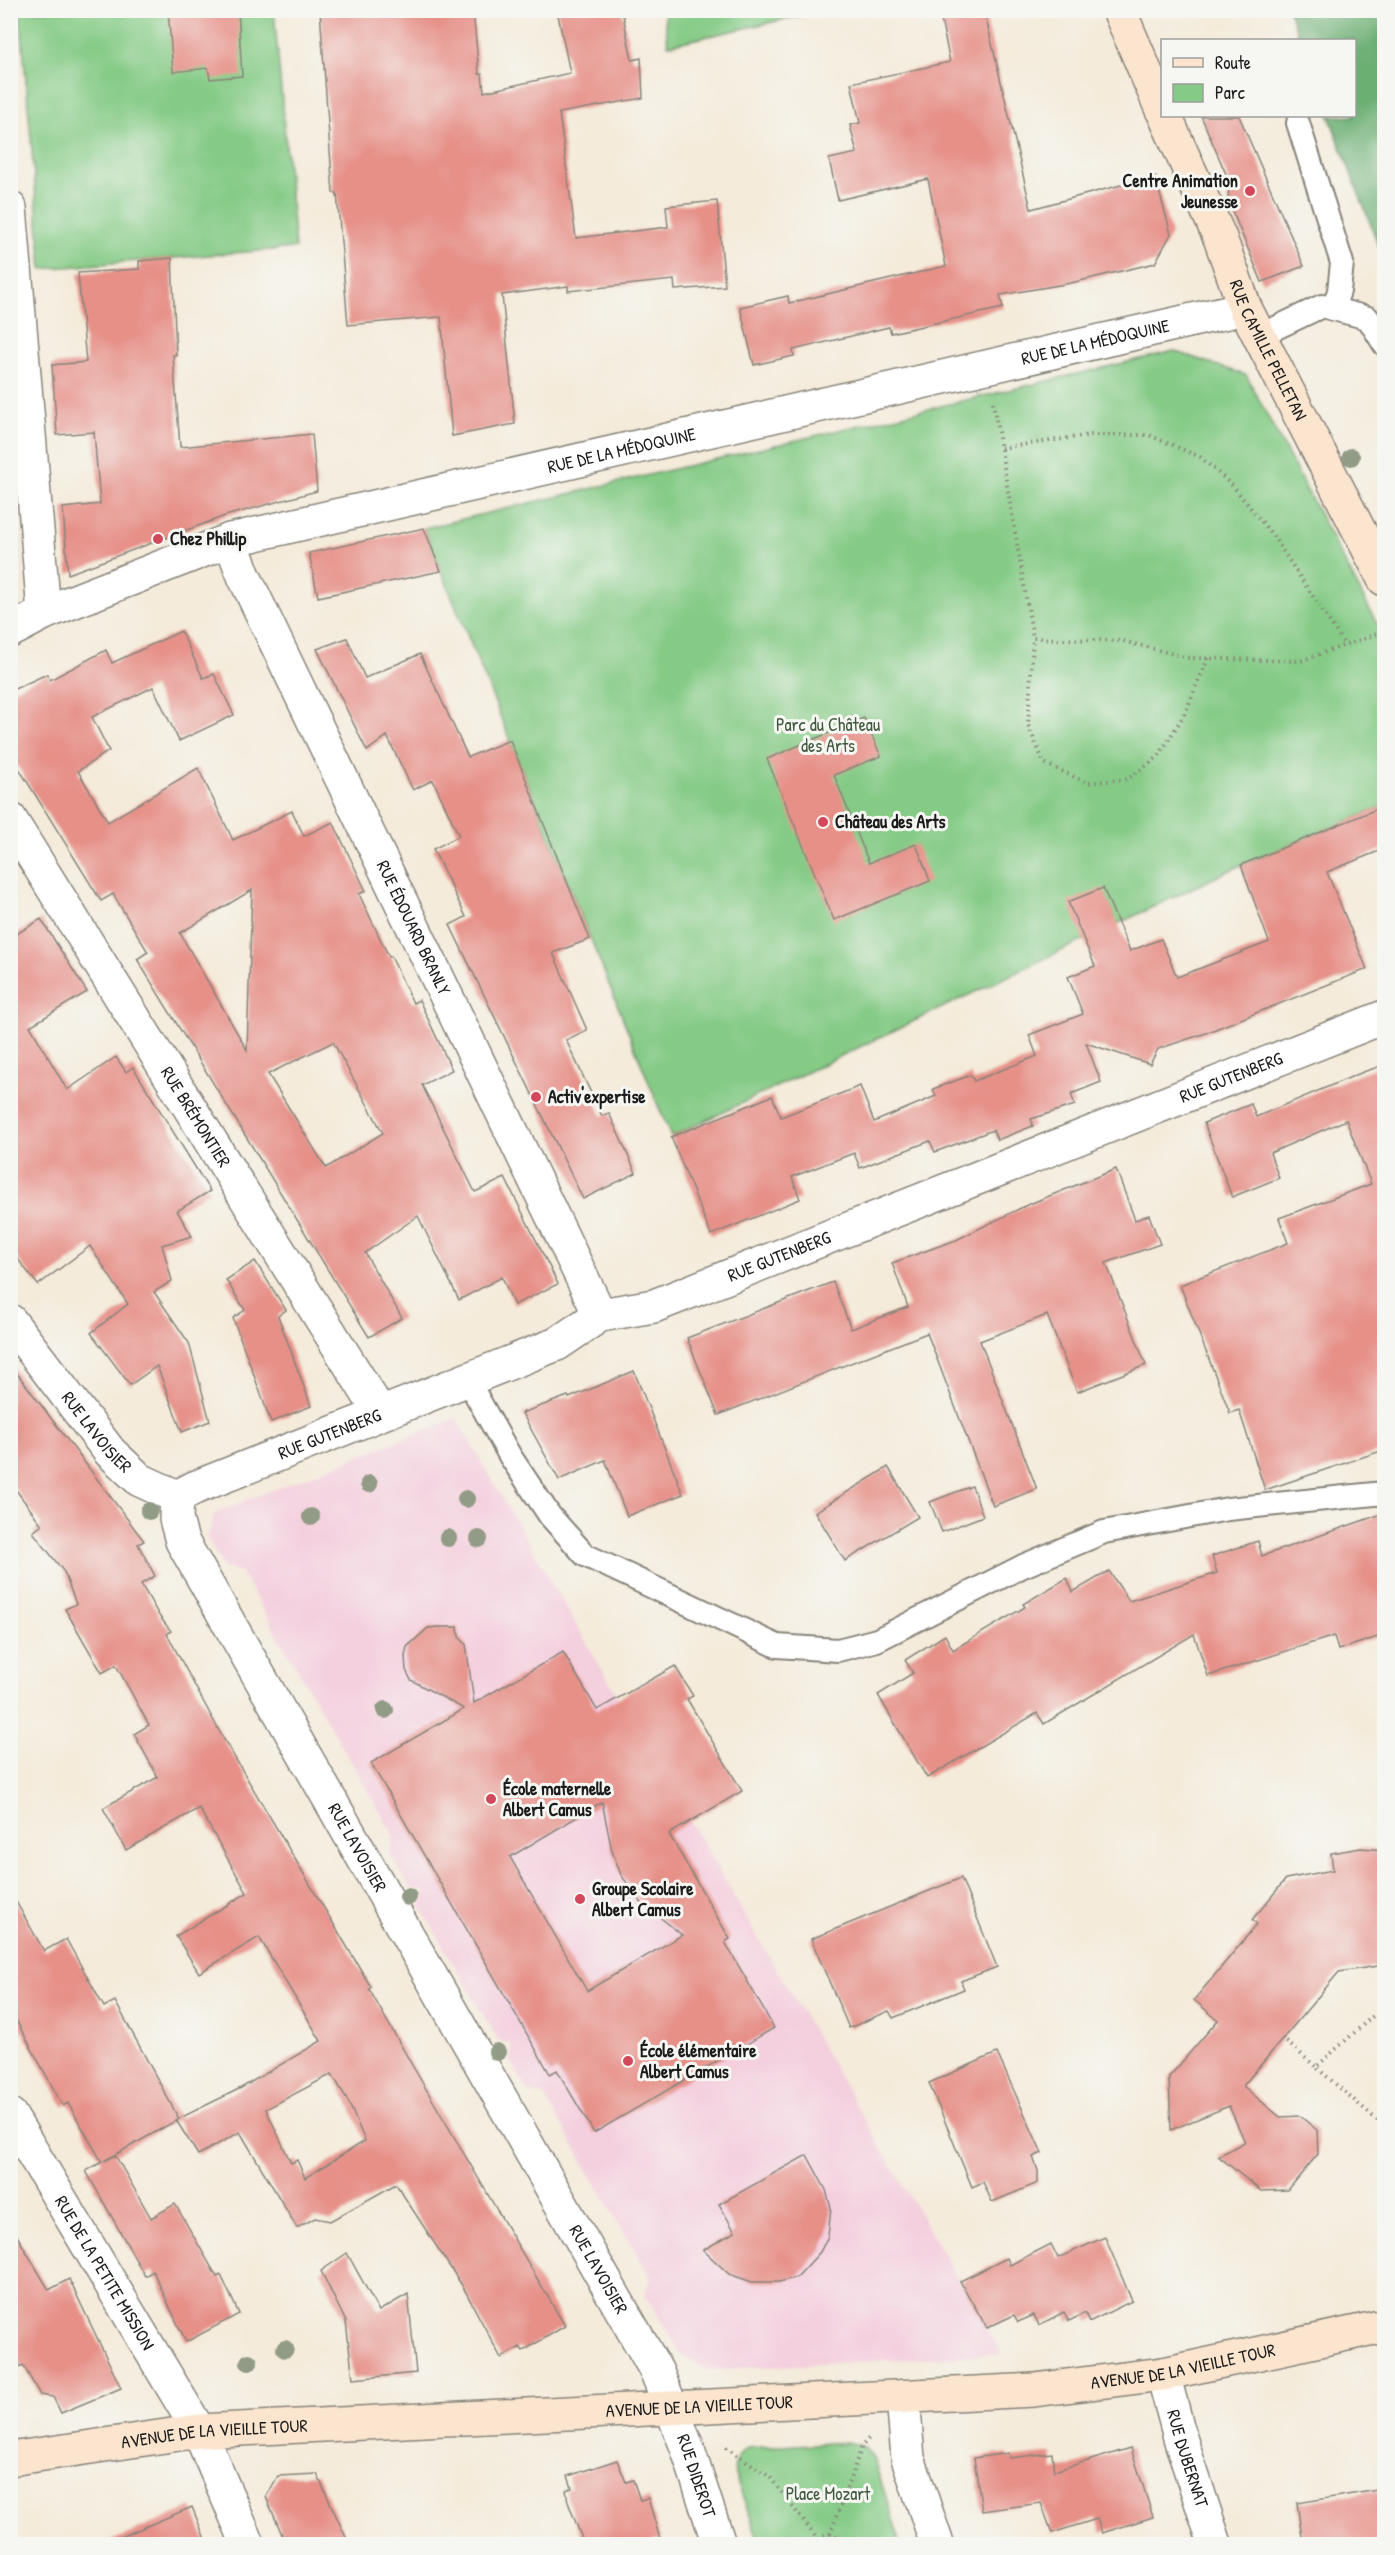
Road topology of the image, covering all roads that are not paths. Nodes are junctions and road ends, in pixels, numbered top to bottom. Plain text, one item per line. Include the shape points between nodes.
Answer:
1 (1119, 10) edge
2 (1161, 108) edge
3 (1165, 117) edge
4 (1298, 123) dead end
5 (10, 208) edge
6 (1333, 309) junction
7 (1376, 315) edge
8 (1252, 322) junction
9 (1384, 344) edge
10 (230, 540) junction
11 (1384, 579) edge
12 (44, 614) junction
13 (10, 631) edge
14 (10, 819) edge
15 (1384, 1017) edge
16 (600, 1315) junction
17 (10, 1321) edge
18 (467, 1379) junction
19 (380, 1413) junction
20 (1384, 1493) edge
21 (177, 1497) junction
22 (10, 2115) edge
23 (1384, 2326) edge
24 (1163, 2374) junction
25 (903, 2397) junction
26 (673, 2408) junction
27 (199, 2431) junction
28 (10, 2459) edge
29 (248, 2544) edge
30 (719, 2544) edge
31 (937, 2544) edge
32 (1215, 2544) edge

1 - 2 street
3 - 8 street, RUE CAMILLE PELLETAN via 1220,238
4 - 6 lane via 1342,263
5 - 12 street
6 - 7 lane
6 - 8 lane via 1322,306
7 - 9 lane
8 - 10 street, RUE DE LA MÉDOQUINE
8 - 11 street, RUE CAMILLE PELLETAN
10 - 12 street, RUE DE LA MÉDOQUINE
10 - 16 street, RUE ÉDOUARD BRANLY
12 - 13 street, RUE DE LA MÉDOQUINE
14 - 19 street, RUE BRÉMONTIER
15 - 16 street, RUE GUTENBERG via 654,1306
16 - 18 street, RUE GUTENBERG via 557,1344
17 - 21 street, RUE LAVOISIER via 110,1452 140,1480
18 - 19 street, RUE GUTENBERG
18 - 20 lane via 510,1456 550,1516 585,1555 777,1646 838,1650 877,1640 1023,1566 1104,1533 1228,1509
19 - 21 street, RUE GUTENBERG
21 - 26 street, RUE LAVOISIER via 176,1519 182,1541 650,2359
22 - 27 street, RUE DE LA PETITE MISSION
23 - 24 street, AVENUE DE LA VIEILLE TOUR
24 - 25 street, AVENUE DE LA VIEILLE TOUR via 1034,2391
24 - 32 street, RUE DUBERNAT
25 - 26 street, AVENUE DE LA VIEILLE TOUR
25 - 31 street via 908,2458
26 - 27 street, AVENUE DE LA VIEILLE TOUR
26 - 30 street, RUE DIDEROT
27 - 28 street, AVENUE DE LA VIEILLE TOUR
27 - 29 street, RUE DE LA PETITE MISSION

